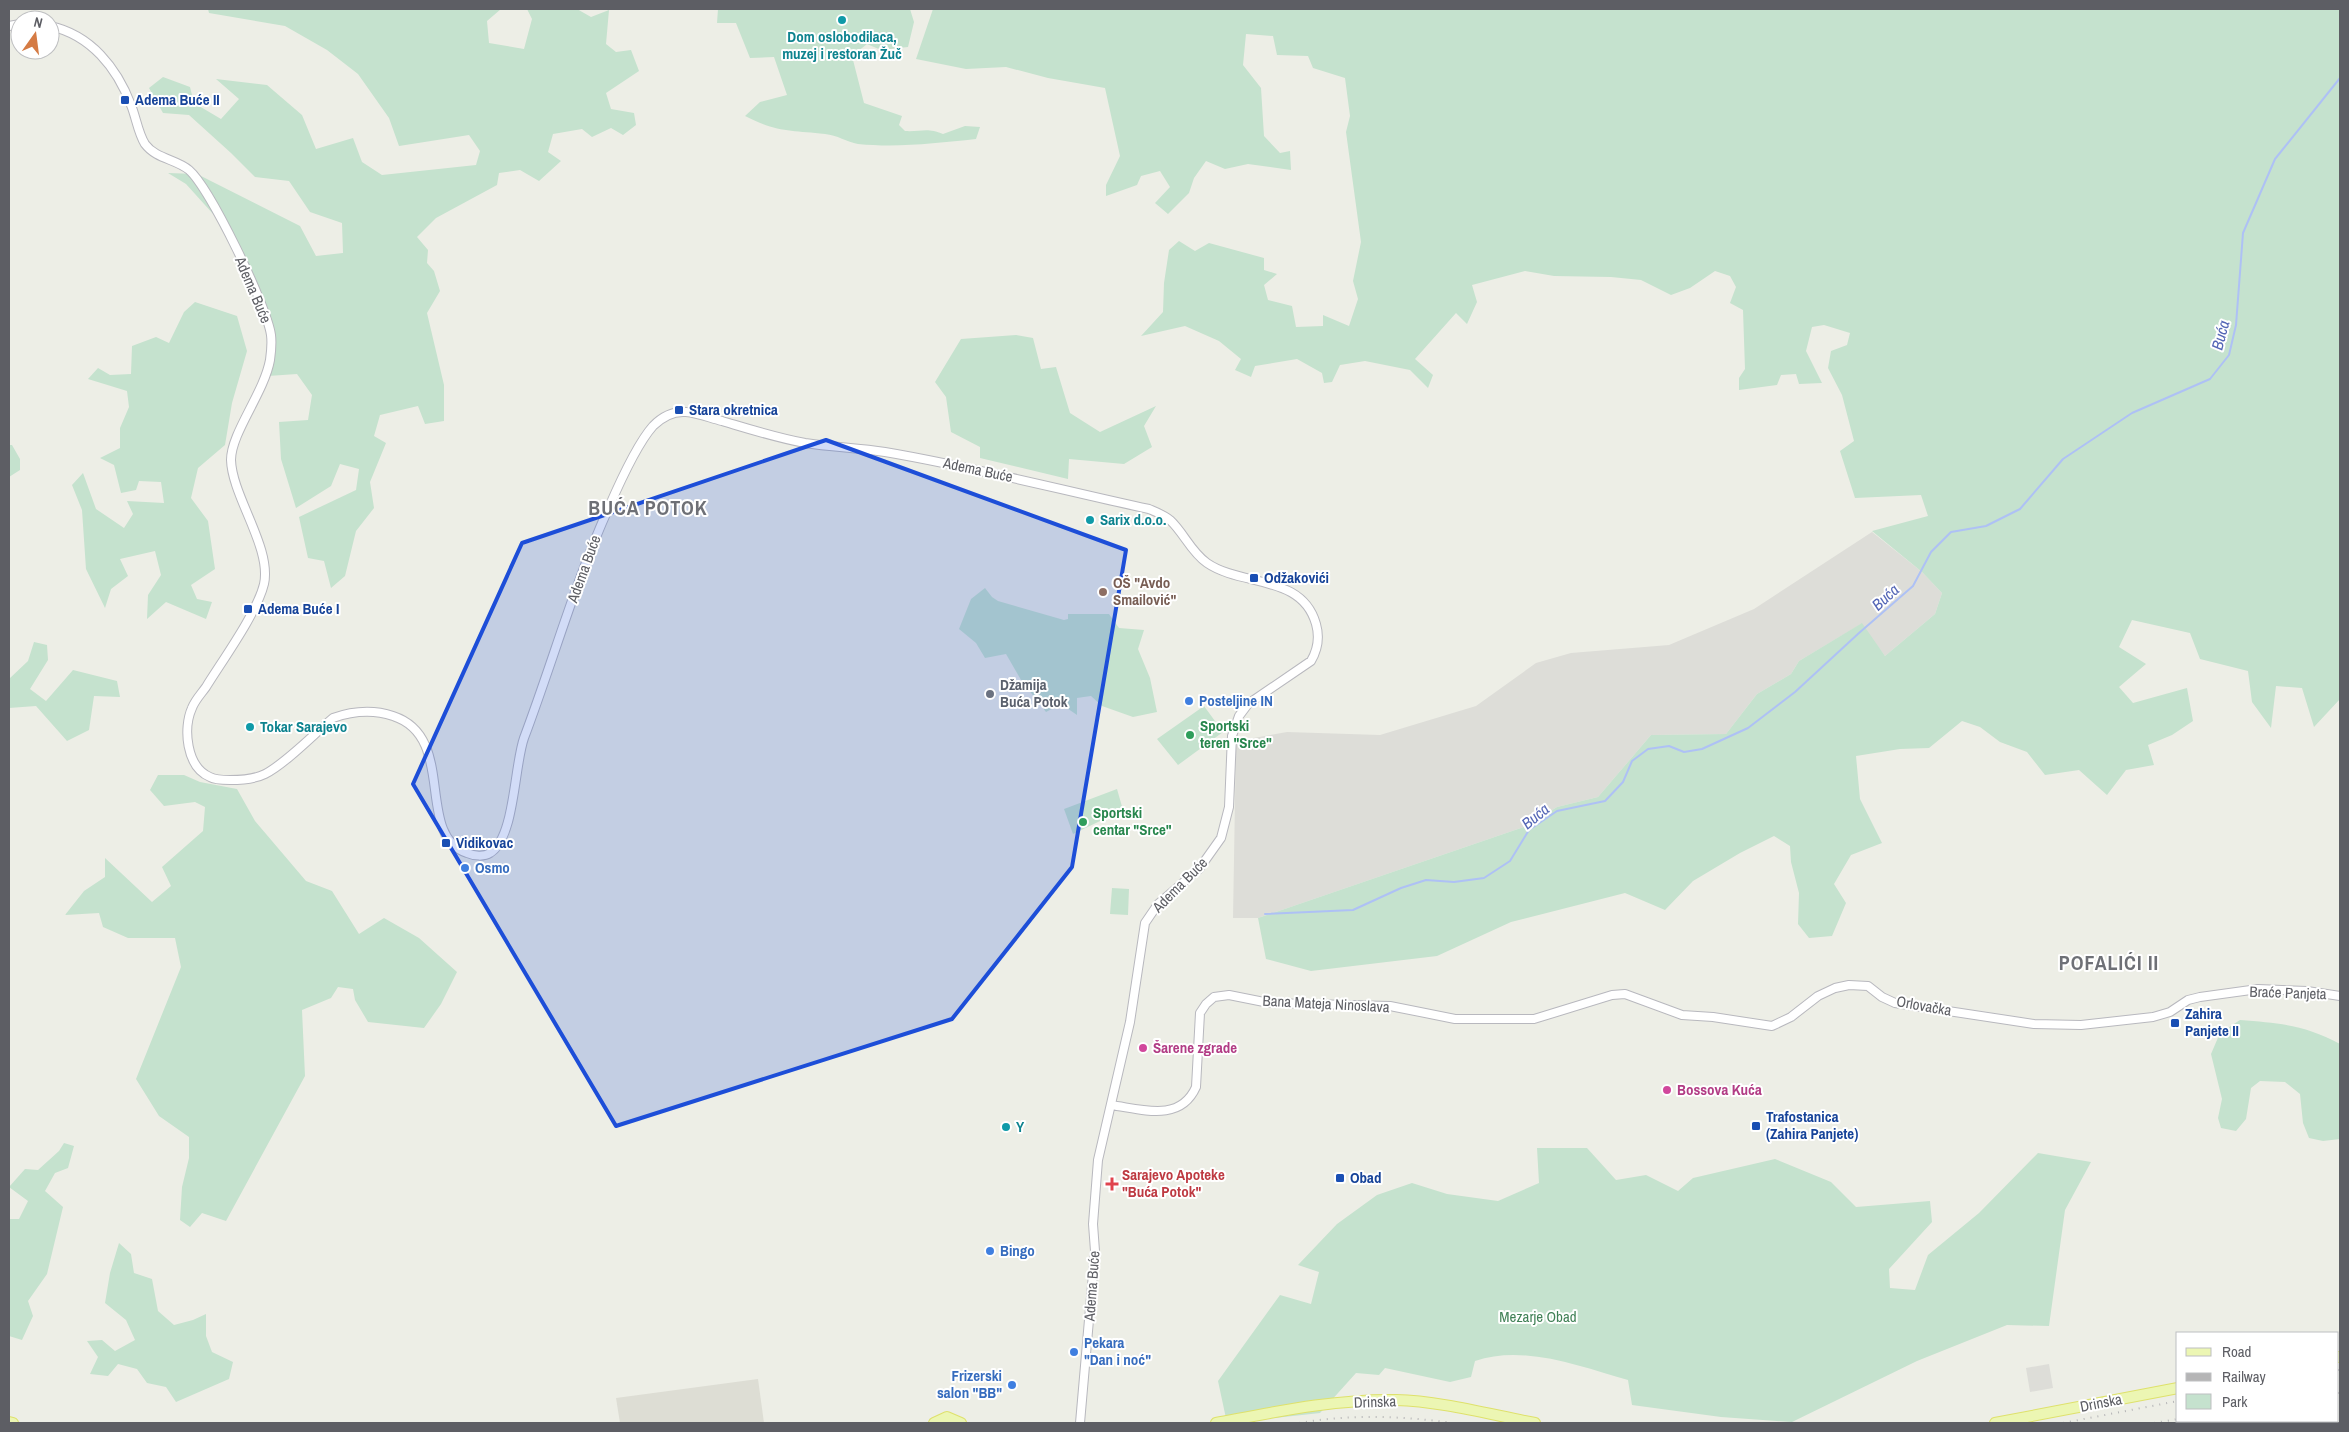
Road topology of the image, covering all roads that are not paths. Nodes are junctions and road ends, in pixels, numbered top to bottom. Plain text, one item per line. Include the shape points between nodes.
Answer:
1 (60, 30) edge
2 (2340, 996) edge
3 (2178, 1007) joint
4 (1682, 1015) joint
5 (1111, 1105) junction
6 (2176, 1388) edge
7 (9, 1422) edge
8 (13, 1423) edge
9 (934, 1423) edge
10 (961, 1423) edge
11 (1080, 1423) edge
12 (1216, 1423) edge
13 (1535, 1423) edge
14 (1995, 1423) edge

1 - 5 street, Adema Buće via 84,41 108,61 124,89 146,144 194,176 218,214 243,265 262,305 272,337 265,381 233,445 231,460 264,566 264,584 228,654 195,702 188,723 192,756 209,777 239,780 266,774 333,718 365,711 383,713 401,718 408,724 430,754 439,815 449,840 465,853 474,855 486,856 498,847 506,833 522,744 592,543 620,480 653,426 676,412 701,415 805,443 884,452 992,472 1149,510 1170,520 1208,564 1221,571 1275,585 1300,599 1313,616 1316,626 1316,653 1311,661 1248,704 1233,729 1229,807 1221,838 1199,869 1158,904 1146,923 1138,982
2 - 3 street, Braće Panjeta via 2258,989 2200,997
3 - 4 street, Orlovačka via 2153,1018 2081,1026 2034,1024 1895,1003 1868,986 1858,984 1835,988 1818,996 1791,1017 1772,1026 1713,1016
4 - 5 street, Bana Mateja Ninoslava via 1625,994 1612,995 1549,1016 1522,1020 1455,1019 1390,1006 1269,1003 1234,996 1214,997 1200,1013 1196,1088 1191,1098 1182,1106 1160,1112
5 - 11 street, Adema Buće via 1096,1174 1095,1252
6 - 14 main road, Drinska
7 - 8 main road
9 - 10 main road via 947,1418
12 - 13 main road, Drinska via 1310,1406 1396,1400

